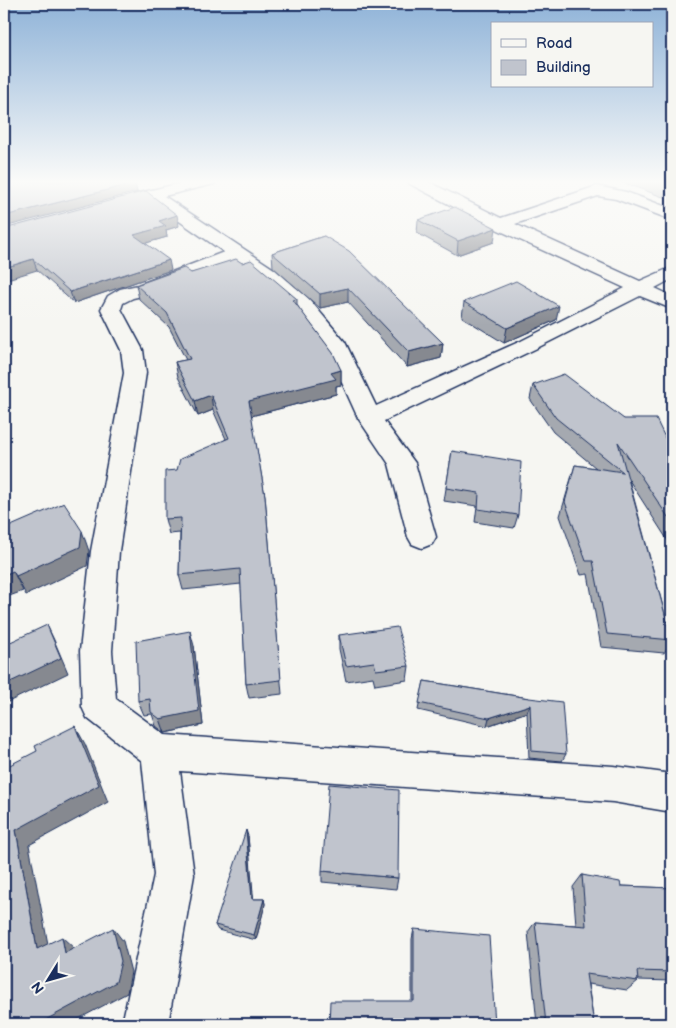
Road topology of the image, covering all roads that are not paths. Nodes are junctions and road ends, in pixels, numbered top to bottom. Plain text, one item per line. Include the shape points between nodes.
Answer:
1 (201, 229) edge
2 (511, 229) edge
3 (236, 253) junction
4 (672, 272) edge
5 (641, 288) junction
6 (672, 303) edge
7 (370, 418) junction
8 (422, 537) dead end
9 (159, 752) junction
10 (672, 793) edge
11 (145, 1024) edge

1 - 3 street
2 - 5 street
3 - 7 street via 267,273 302,303 334,342
3 - 9 street via 143,290 126,293 116,300 111,309 132,350 135,373 105,551 96,651 100,707
4 - 5 street
5 - 6 street
5 - 7 street via 528,345
7 - 8 street via 402,463
9 - 10 street via 613,784
9 - 11 street via 174,875

